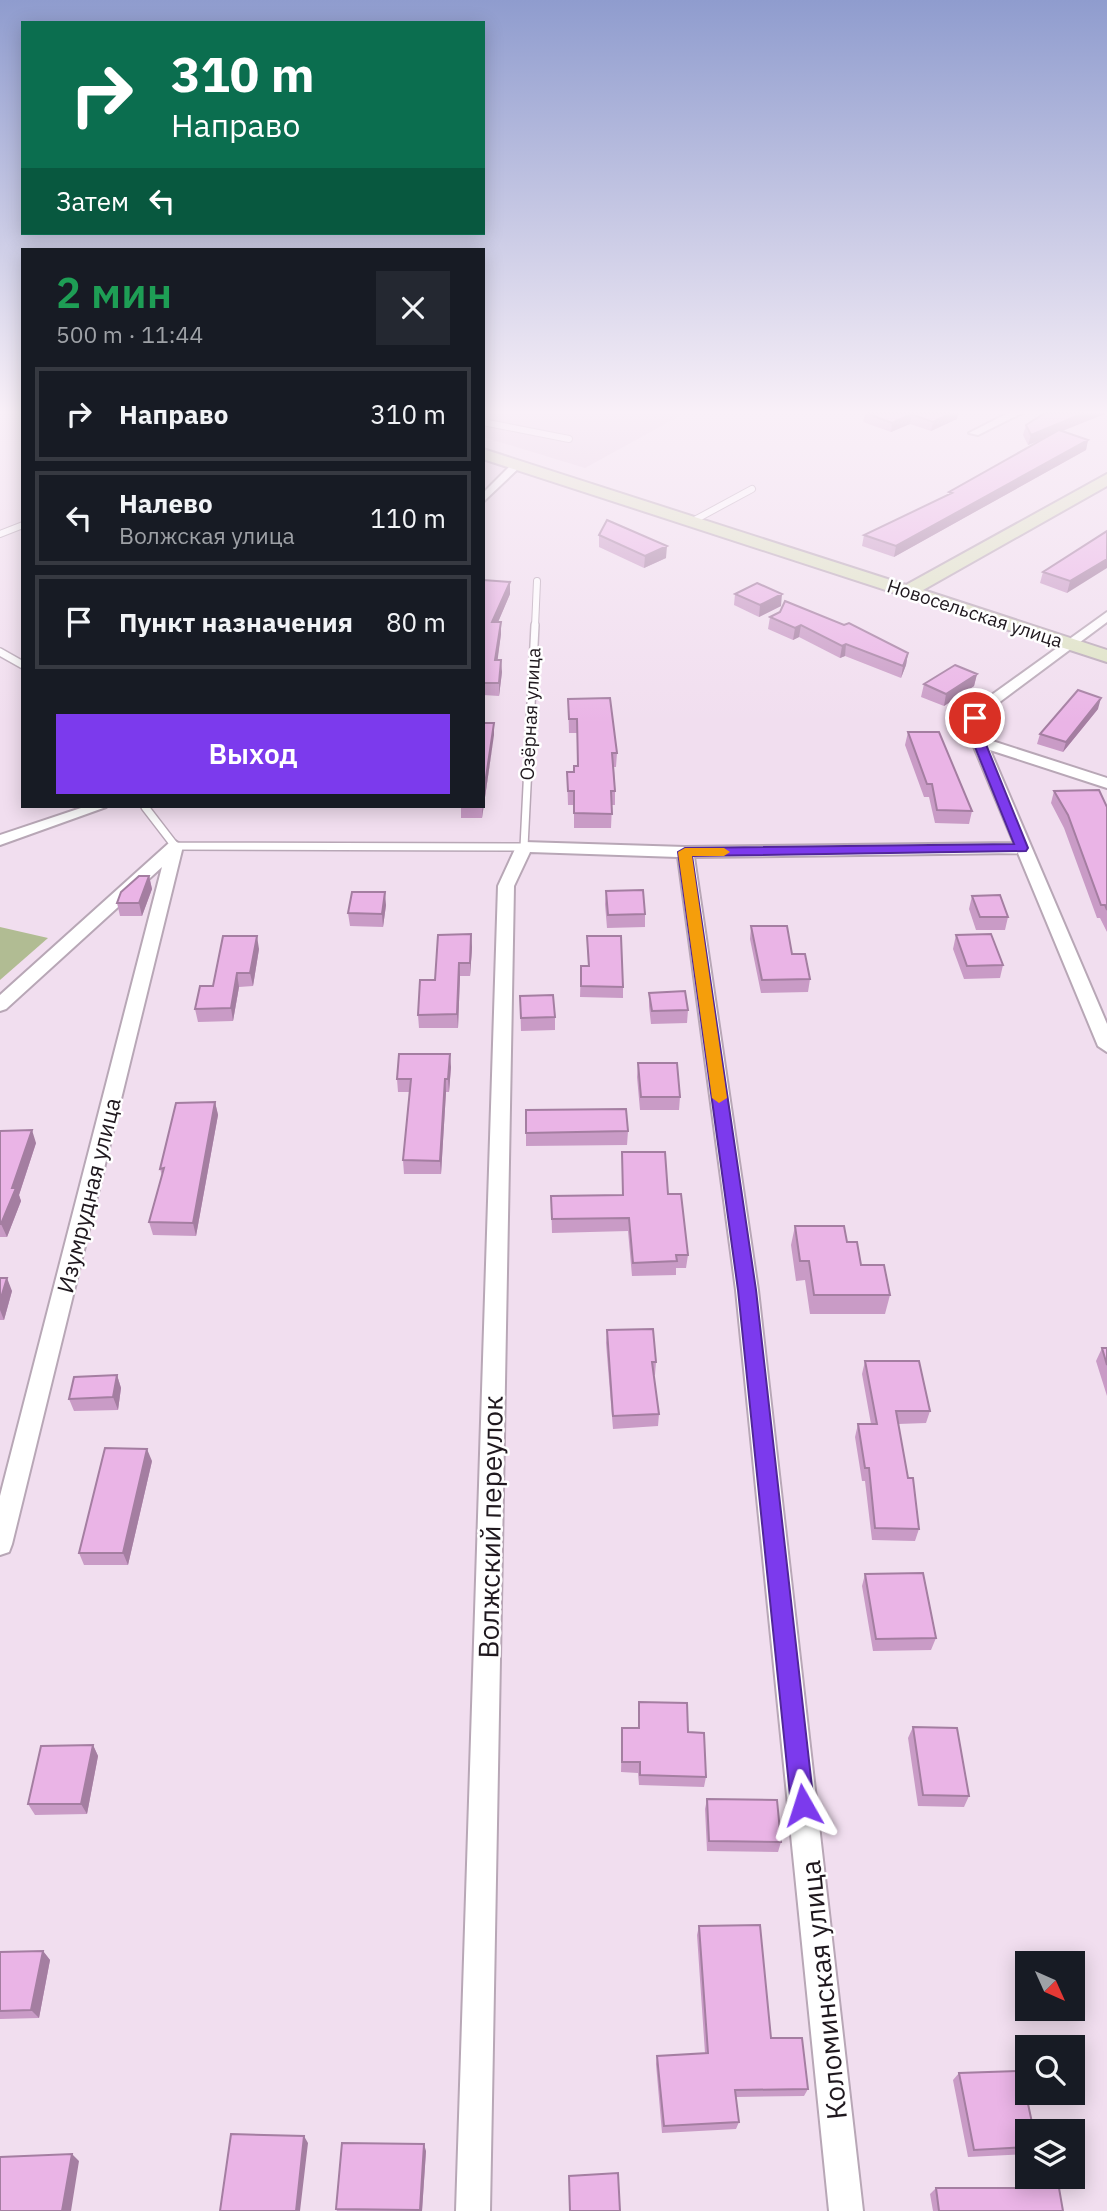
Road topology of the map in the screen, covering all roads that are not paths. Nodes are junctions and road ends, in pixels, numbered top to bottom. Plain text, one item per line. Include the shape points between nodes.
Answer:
1 (673, 516) edge
2 (702, 516) edge
3 (1041, 516) edge
4 (691, 522) junction
5 (21, 526) edge
6 (0, 534) edge
7 (537, 581) dead end
8 (908, 591) junction
9 (1107, 616) edge
10 (1069, 643) junction
11 (0, 652) edge
12 (1107, 656) edge
13 (21, 663) edge
14 (979, 742) junction
15 (1107, 783) edge
16 (95, 808) edge
17 (146, 808) edge
18 (0, 840) edge
19 (175, 846) junction
20 (524, 847) junction
21 (1022, 848) junction
22 (685, 852) junction
23 (0, 1005) edge
24 (1107, 1046) edge
25 (0, 1544) edge
26 (473, 2211) edge
27 (846, 2211) edge

1 - 4 street, Новосельская улица
2 - 4 lane
3 - 8 street
4 - 8 street, Новосельская улица
5 - 6 lane
7 - 20 lane, Озёрная улица
8 - 10 street, Новосельская улица
9 - 10 street
10 - 12 street, Новосельская улица
10 - 14 street via 984,706 975,718
11 - 13 lane
14 - 15 street
14 - 21 street
16 - 18 street
17 - 19 lane
19 - 20 lane
19 - 23 street
19 - 25 street, Изумрудная улица
20 - 22 street
20 - 26 street, Волжский переулок via 506,886
21 - 22 street
21 - 24 street
22 - 27 street, Коломинская улица via 747,1290

